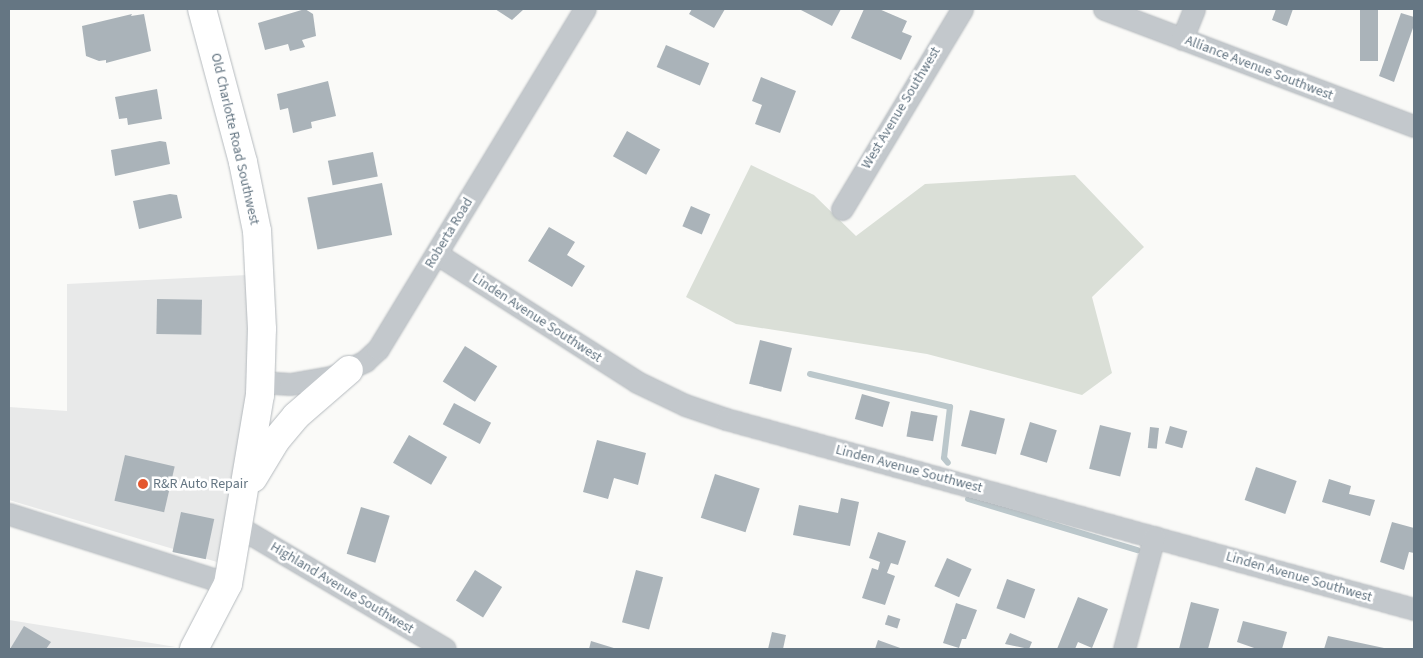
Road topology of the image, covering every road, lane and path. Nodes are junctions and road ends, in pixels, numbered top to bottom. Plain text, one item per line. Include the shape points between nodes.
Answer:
1 (202, 9) edge
2 (584, 9) edge
3 (962, 9) edge
4 (1104, 9) edge
5 (1194, 9) edge
6 (1182, 39) junction
7 (1414, 126) edge
8 (842, 208) dead end
9 (437, 254) junction
10 (349, 370) junction
11 (260, 382) junction
12 (245, 493) junction
13 (9, 514) edge
14 (239, 527) junction
15 (1154, 537) junction
16 (228, 584) junction
17 (1414, 609) edge
18 (194, 649) edge
19 (445, 649) edge
20 (1124, 649) edge

1 - 11 main road, Old Charlotte Road Southwest via 243,162 257,231 262,329
2 - 9 street, Roberta Road
3 - 8 street, West Avenue Southwest
4 - 6 street, Alliance Avenue Southwest
5 - 6 street
6 - 7 street, Alliance Avenue Southwest
9 - 10 street, Roberta Road via 378,349
9 - 15 street, Linden Avenue Southwest via 637,382 684,405
10 - 11 street, Roberta Road via 311,382
10 - 12 main road via 315,397 291,422 276,440
11 - 12 main road, Old Charlotte Road Southwest
12 - 14 main road, Old Charlotte Road Southwest
13 - 16 street
14 - 16 main road, Old Charlotte Road Southwest
14 - 19 street, Highland Avenue Southwest
15 - 17 street, Linden Avenue Southwest
15 - 20 street
16 - 18 main road, Old Charlotte Road Southwest

